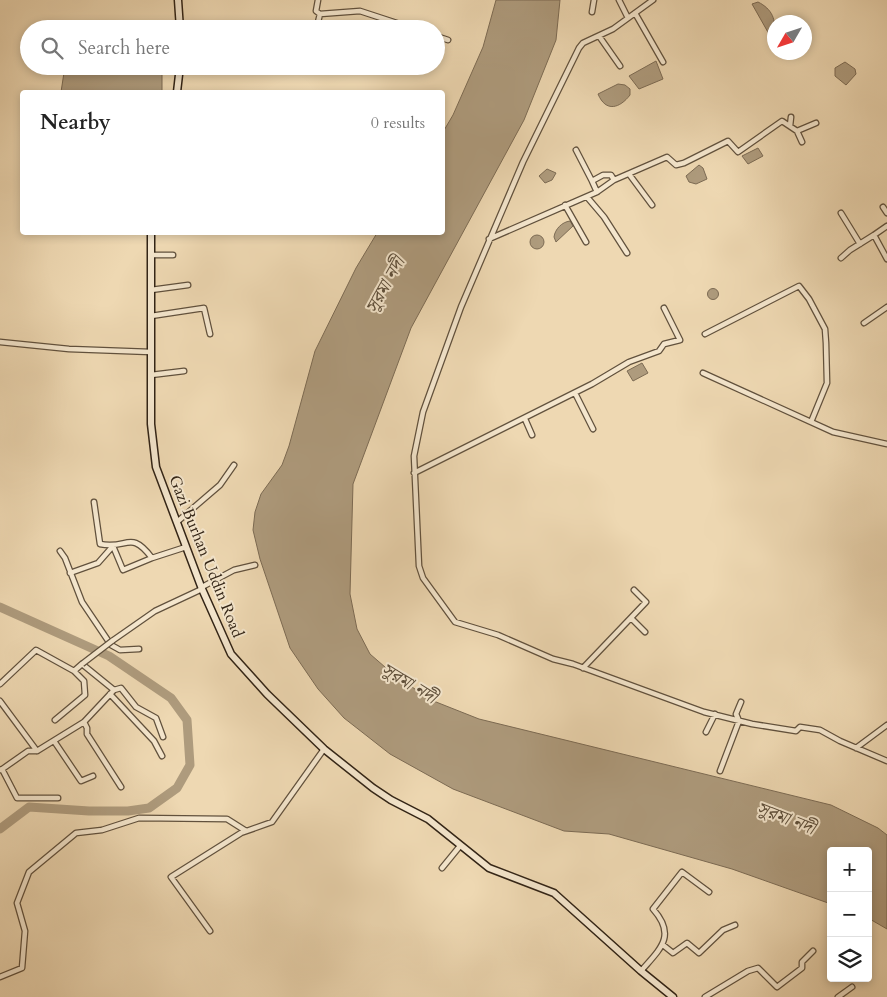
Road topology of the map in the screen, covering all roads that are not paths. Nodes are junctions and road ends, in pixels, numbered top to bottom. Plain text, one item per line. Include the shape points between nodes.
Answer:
1 (178, 0) edge
2 (318, 0) edge
3 (594, 0) edge
4 (619, 0) edge
5 (653, 0) edge
6 (592, 12) dead end
7 (635, 13) junction
8 (320, 14) junction
9 (628, 18) junction
10 (179, 20) edge
11 (318, 20) edge
12 (388, 20) edge
13 (599, 36) junction
14 (445, 39) edge
15 (448, 40) dead end
16 (663, 62) dead end
17 (620, 66) dead end
18 (179, 75) edge
19 (177, 90) edge
20 (791, 118) dead end
21 (816, 123) dead end
22 (790, 126) junction
23 (797, 131) junction
24 (802, 142) dead end
25 (576, 150) dead end
26 (629, 174) junction
27 (614, 180) junction
28 (592, 181) junction
29 (597, 192) junction
30 (587, 197) junction
31 (565, 205) junction
32 (652, 205) dead end
33 (883, 207) dead end
34 (841, 213) dead end
35 (887, 213) edge
36 (887, 226) edge
37 (151, 235) edge
38 (874, 235) junction
39 (489, 238) junction
40 (586, 242) dead end
41 (860, 244) junction
42 (627, 253) dead end
43 (151, 255) junction
44 (173, 255) dead end
45 (841, 258) dead end
46 (887, 259) edge
47 (188, 285) dead end
48 (151, 290) junction
49 (887, 307) edge
50 (664, 308) dead end
51 (152, 316) junction
52 (864, 323) dead end
53 (210, 334) dead end
54 (705, 334) dead end
55 (0, 342) edge
56 (151, 352) junction
57 (184, 371) dead end
58 (703, 373) dead end
59 (151, 375) junction
60 (574, 393) junction
61 (525, 419) junction
62 (811, 422) junction
63 (593, 428) dead end
64 (532, 435) dead end
65 (887, 444) edge
66 (234, 465) dead end
67 (414, 473) junction
68 (94, 502) dead end
69 (177, 522) junction
70 (113, 546) junction
71 (186, 547) junction
72 (60, 551) dead end
73 (152, 558) junction
74 (255, 565) dead end
75 (70, 573) junction
76 (202, 588) junction
77 (634, 590) dead end
78 (631, 618) junction
79 (646, 632) dead end
80 (139, 649) dead end
81 (82, 664) junction
82 (583, 668) junction
83 (74, 671) junction
84 (0, 684) edge
85 (114, 690) junction
86 (110, 694) junction
87 (0, 701) edge
88 (741, 702) dead end
89 (715, 714) junction
90 (55, 720) dead end
91 (740, 721) junction
92 (84, 722) junction
93 (887, 725) edge
94 (706, 732) dead end
95 (164, 737) dead end
96 (54, 741) junction
97 (856, 748) junction
98 (324, 749) junction
99 (36, 751) junction
100 (162, 756) dead end
101 (887, 761) edge
102 (1, 770) edge
103 (720, 771) dead end
104 (93, 776) dead end
105 (121, 787) dead end
106 (58, 798) dead end
107 (246, 831) junction
108 (460, 846) junction
109 (442, 868) dead end
110 (708, 892) dead end
111 (736, 925) dead end
112 (210, 931) dead end
113 (663, 945) junction
114 (813, 950) dead end
115 (641, 971) junction
116 (0, 977) edge
117 (852, 987) dead end
118 (673, 997) edge
119 (705, 997) edge
120 (838, 997) edge

1 - 10 street
2 - 8 street via 316,11
3 - 6 street
4 - 9 street
5 - 7 street
7 - 9 street
7 - 16 street
8 - 11 street
8 - 12 street via 360,11
9 - 13 street
13 - 17 street
13 - 39 street via 581,45 569,64
14 - 15 street
18 - 19 street
20 - 22 street
21 - 23 street
22 - 23 street
22 - 26 street via 782,121 738,152 728,141 684,163 676,165 667,157
23 - 24 street
25 - 28 street
26 - 27 street
26 - 32 street
27 - 28 street via 611,175 603,175
27 - 29 street
28 - 29 street
29 - 30 street
30 - 31 street
30 - 42 street
31 - 39 street
31 - 40 street
33 - 35 street
34 - 41 street
36 - 38 street
37 - 43 street, Gazi Burhan Uddin Road
38 - 41 street
38 - 46 street
39 - 67 street via 423,412
41 - 45 street
43 - 44 street
43 - 48 street, Gazi Burhan Uddin Road
47 - 48 street
48 - 51 street, Gazi Burhan Uddin Road
49 - 52 street
50 - 60 street via 680,340 664,344 659,351 629,362
51 - 53 street via 204,308
51 - 56 street, Gazi Burhan Uddin Road
54 - 62 street via 799,286 825,329 827,383
55 - 56 street
56 - 59 street, Gazi Burhan Uddin Road
57 - 59 street
58 - 62 street
59 - 69 street, Gazi Burhan Uddin Road via 151,424 156,467
60 - 61 street
60 - 63 street
61 - 64 street
61 - 67 street
62 - 65 street via 833,432
66 - 69 street via 220,485
67 - 82 street via 419,566 423,578 455,622 498,634 553,659
68 - 70 street via 100,544
69 - 71 street, Gazi Burhan Uddin Road
70 - 73 street via 134,542 142,545
70 - 73 street via 123,570
70 - 75 street via 98,563
71 - 73 street
71 - 76 street, Gazi Burhan Uddin Road
72 - 75 street
74 - 76 street via 234,570
75 - 80 street via 82,602 111,645 120,650
76 - 81 street, bridge via 154,611
76 - 98 street, Gazi Burhan Uddin Road via 232,654 267,694
77 - 78 street via 646,602
78 - 79 street
78 - 82 street
81 - 83 street
81 - 85 street
82 - 89 street
83 - 84 street via 36,650
83 - 90 street via 84,681 85,695
85 - 86 street
85 - 95 street via 121,688 136,706 156,718
86 - 92 street
86 - 100 street via 154,741
87 - 99 street
88 - 91 street via 736,714
89 - 91 street
89 - 94 street
91 - 97 street via 796,731 800,727 820,730
91 - 103 street
92 - 96 street
92 - 105 street via 87,734
93 - 97 street
96 - 99 street
96 - 104 street via 81,781
97 - 101 street
98 - 107 street via 272,822
98 - 108 street, Gazi Burhan Uddin Road via 391,800 428,820
99 - 102 street via 28,750
102 - 106 street via 17,798
107 - 112 street via 171,877
107 - 116 street via 228,819 139,818 102,830 76,832 29,872 17,903 25,931 22,968
108 - 109 street
108 - 115 street, Gazi Burhan Uddin Road via 488,868 554,893
110 - 113 street via 682,872 653,909 663,920
111 - 113 street via 723,930 699,953 688,943 673,953
113 - 115 street
114 - 119 street via 802,962 802,968 777,987 758,968
115 - 118 street, Gazi Burhan Uddin Road
117 - 120 street

